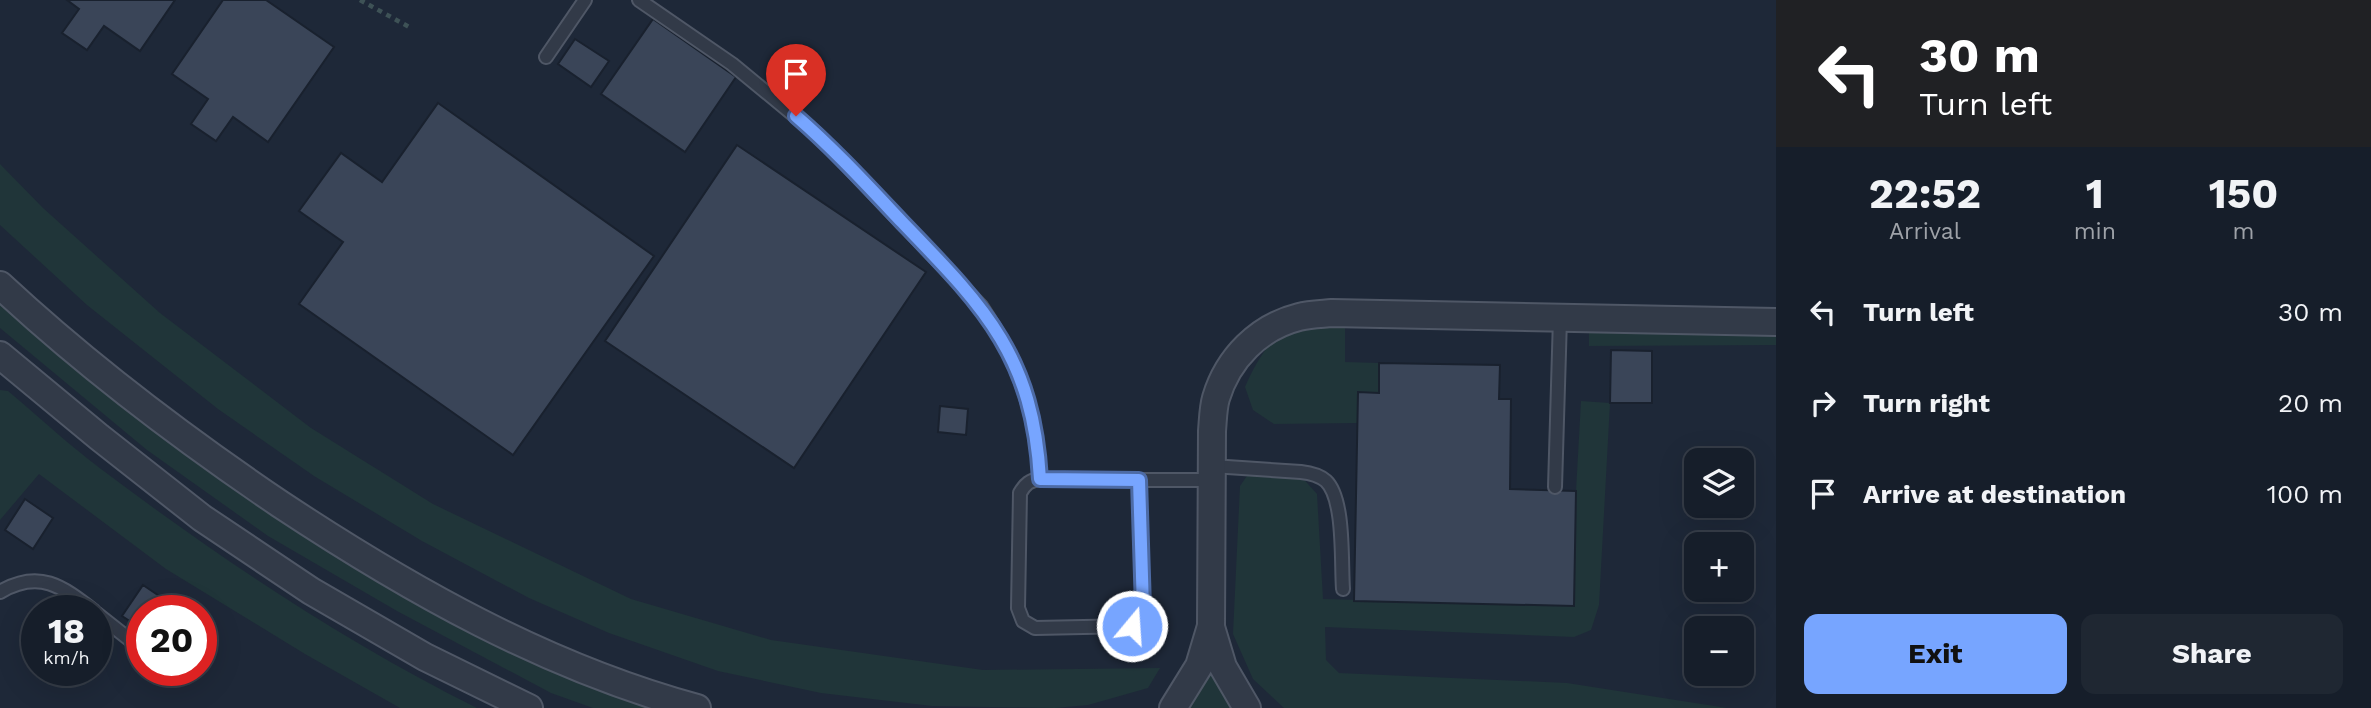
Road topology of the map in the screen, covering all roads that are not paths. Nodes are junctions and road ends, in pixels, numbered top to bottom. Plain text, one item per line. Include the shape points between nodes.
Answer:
1 (585, 0) edge
2 (639, 0) edge
3 (546, 57) dead end
4 (0, 285) edge
5 (1560, 318) junction
6 (1776, 322) edge
7 (0, 355) edge
8 (1212, 473) junction
9 (1040, 479) junction
10 (1139, 480) junction
11 (1555, 487) dead end
12 (1343, 589) dead end
13 (0, 592) edge
14 (74, 595) edge
15 (112, 626) edge
16 (1211, 626) junction
17 (126, 637) edge
18 (529, 708) edge
19 (697, 708) edge
20 (1174, 708) edge
21 (1247, 708) edge

1 - 3 lane
2 - 9 lane via 732,64 817,134 981,306 1002,337 1022,382 1038,442
4 - 19 street via 125,394 335,540 535,651 646,694
5 - 6 street
5 - 8 street via 1332,313 1301,316 1271,327 1246,346 1227,371 1215,400
5 - 11 lane
7 - 18 street via 202,518 300,584 425,657
8 - 10 lane
8 - 12 lane via 1301,472 1327,481 1338,506
8 - 16 street
9 - 10 lane
9 - 10 lane via 1024,485 1019,502 1018,608 1023,621 1035,628 1125,628 1138,622 1143,608
13 - 14 lane via 37,580
15 - 17 lane
16 - 20 street via 1199,666
16 - 21 street via 1223,667

